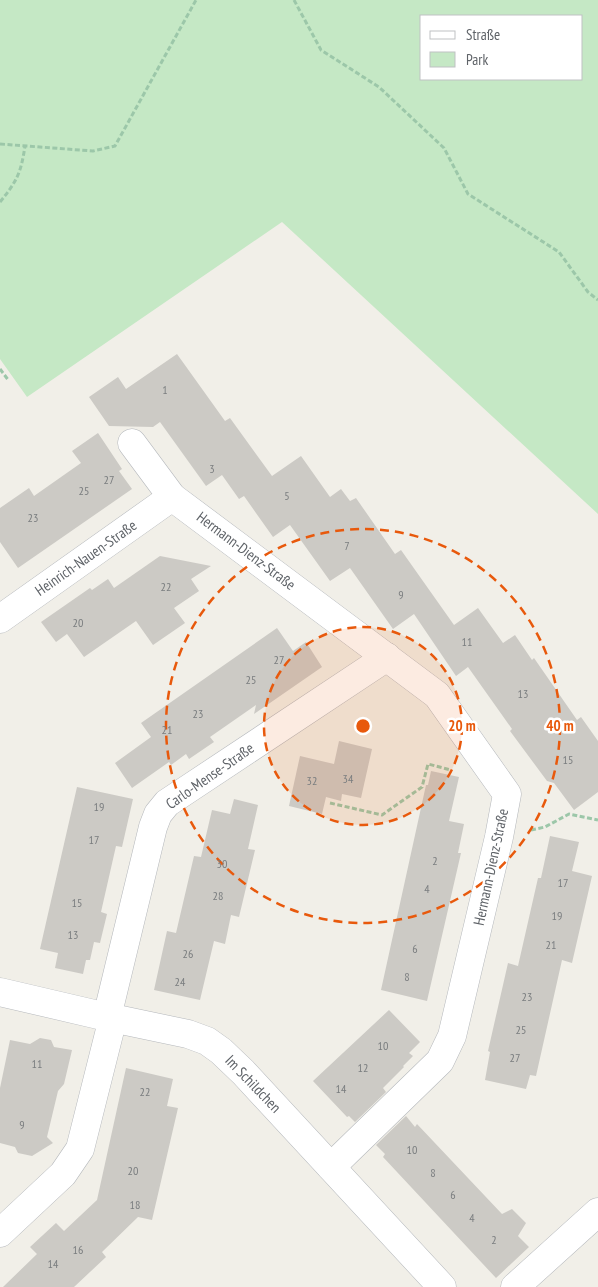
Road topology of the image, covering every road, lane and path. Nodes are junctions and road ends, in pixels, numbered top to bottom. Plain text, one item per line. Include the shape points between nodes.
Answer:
1 (196, 0) edge
2 (294, 0) edge
3 (0, 144) edge
4 (25, 146) junction
5 (0, 202) edge
6 (598, 300) edge
7 (0, 369) edge
8 (9, 381) dead end
9 (132, 443) dead end
10 (172, 497) junction
11 (0, 619) edge
12 (387, 657) junction
13 (498, 782) junction
14 (330, 803) dead end
15 (598, 820) edge
16 (499, 837) junction
17 (0, 992) edge
18 (110, 1018) junction
19 (331, 1167) junction
20 (598, 1212) edge
21 (0, 1233) edge
22 (442, 1287) edge
23 (515, 1287) edge

1 - 4 path via 115,146 93,151
2 - 6 path via 321,50 379,87 444,148 468,194 559,252 588,292
3 - 4 path
4 - 5 path via 22,169
7 - 8 path
9 - 10 street, Hermann-Dienz-Straße
10 - 11 street, Heinrich-Nauen-Straße
10 - 12 street, Hermann-Dienz-Straße
12 - 13 street, Hermann-Dienz-Straße via 437,695
12 - 18 street, Carlo-Mense-Straße via 167,803 158,814
13 - 14 path via 428,764 422,787 382,815
13 - 16 street, Hermann-Dienz-Straße via 507,794
15 - 16 path via 569,814 545,827
16 - 19 street, Hermann-Dienz-Straße via 452,1036 440,1061
17 - 18 street, Im Schildchen
18 - 19 street, Im Schildchen via 207,1041 243,1072
18 - 21 street, Carlo-Mense-Straße via 80,1149 63,1174
19 - 22 street, Im Schildchen
20 - 23 street

